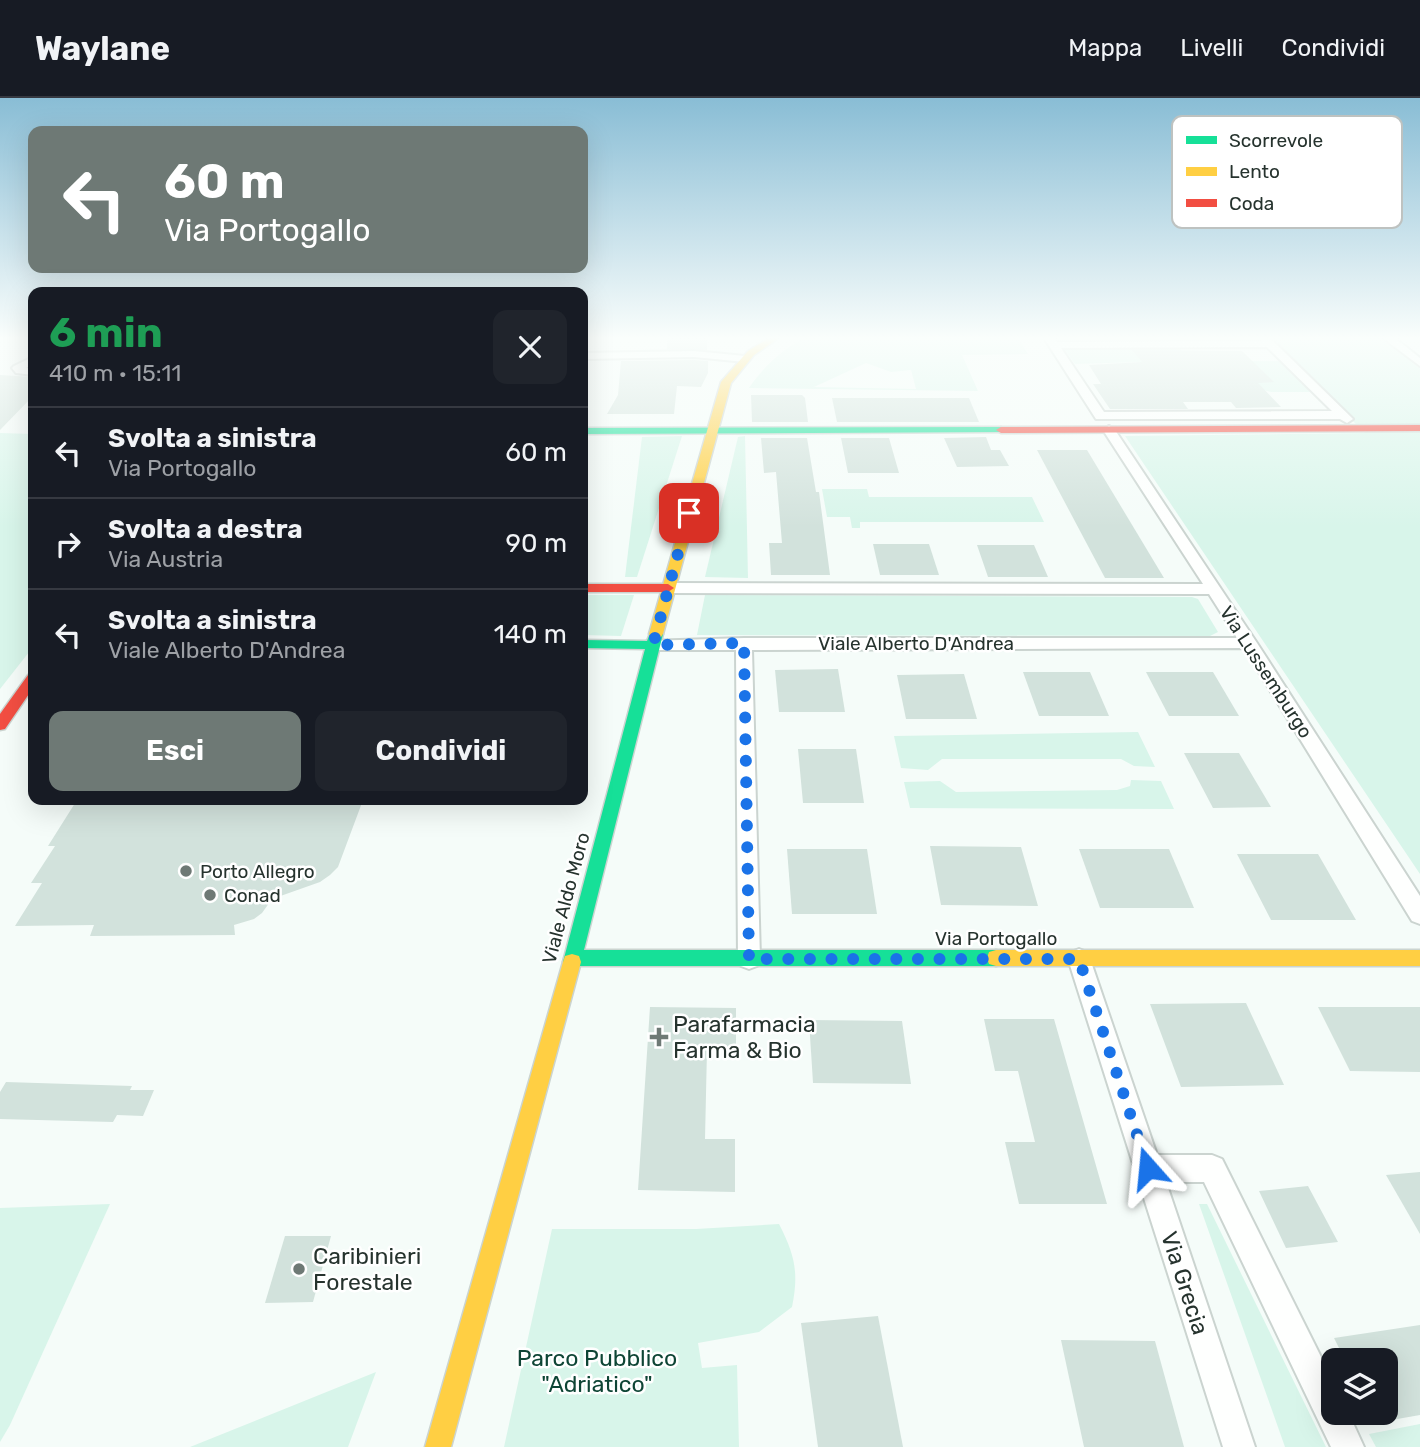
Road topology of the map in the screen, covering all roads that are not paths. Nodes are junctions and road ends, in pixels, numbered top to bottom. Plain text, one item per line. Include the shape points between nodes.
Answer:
1 (720, 401) edge
2 (1090, 401) edge
3 (1328, 401) edge
4 (1342, 415) junction
5 (1355, 428) junction
6 (1420, 428) edge
7 (1109, 430) junction
8 (588, 431) edge
9 (711, 431) junction
10 (588, 589) edge
11 (668, 589) junction
12 (1213, 589) junction
13 (744, 643) junction
14 (1249, 643) junction
15 (588, 644) edge
16 (653, 645) junction
17 (28, 686) edge
18 (28, 691) edge
19 (19, 699) junction
20 (0, 725) edge
21 (1420, 915) edge
22 (1420, 957) edge
23 (573, 958) junction
24 (749, 959) junction
25 (1079, 959) junction
26 (1148, 1168) junction
27 (438, 1447) edge
28 (1238, 1447) edge
29 (1348, 1447) edge

1 - 9 street, Viale Aldo Moro
2 - 4 street via 1100,416
3 - 4 street
4 - 5 street
5 - 6 street
5 - 7 street
7 - 9 street
7 - 12 street, Via Lussemburgo
8 - 9 street
9 - 11 street, Viale Aldo Moro
10 - 11 street
11 - 12 street
11 - 16 street, Viale Aldo Moro
12 - 14 street, Via Lussemburgo
13 - 14 street, Viale Alberto D'Andrea
13 - 16 street, Viale Alberto D'Andrea
13 - 24 street
14 - 21 street, Via Lussemburgo
15 - 16 street, Viale Alberto D'Andrea
16 - 23 street, Viale Aldo Moro
17 - 19 street
18 - 19 street
19 - 20 street
22 - 25 street, Via Portogallo
23 - 24 street, Via Portogallo
23 - 27 street, Viale Aldo Moro
24 - 25 street, Via Portogallo
25 - 26 street, Via Grecia
26 - 28 street, Via Grecia
26 - 29 street via 1212,1169

